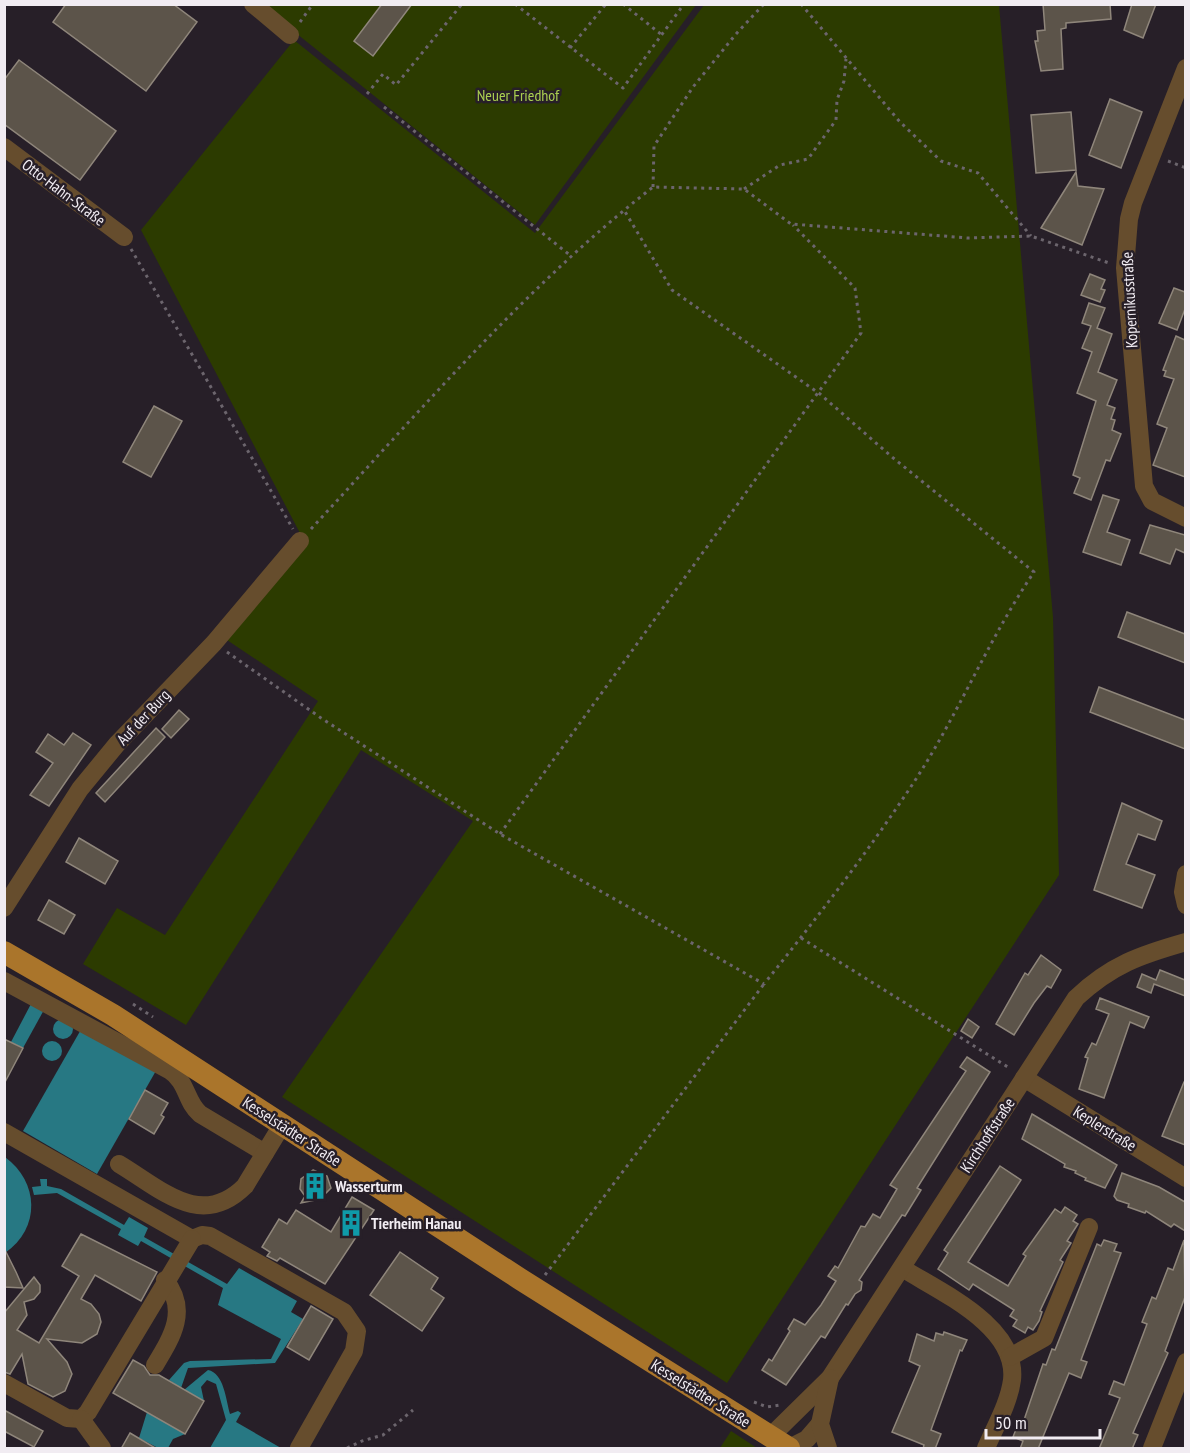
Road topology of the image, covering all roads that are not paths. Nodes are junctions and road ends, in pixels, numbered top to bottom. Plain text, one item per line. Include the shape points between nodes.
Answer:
1 (253, 4) edge
2 (293, 30) road end
3 (1185, 68) edge
4 (4, 147) edge
5 (124, 237) road end
6 (1185, 518) edge
7 (300, 541) road end
8 (1185, 874) edge
9 (1185, 905) edge
10 (4, 908) edge
11 (1185, 942) edge
12 (4, 952) edge
13 (4, 981) edge
14 (1023, 1078) junction
15 (282, 1125) junction
16 (4, 1132) edge
17 (265, 1153) junction
18 (119, 1164) dead end
19 (1185, 1178) edge
20 (197, 1207) junction
21 (1089, 1227) dead end
22 (183, 1254) junction
23 (902, 1268) junction
24 (1010, 1357) junction
25 (1185, 1362) edge
26 (155, 1365) dead end
27 (830, 1378) junction
28 (4, 1383) edge
29 (81, 1419) junction
30 (820, 1424) junction
31 (783, 1444) edge
32 (102, 1449) edge
33 (300, 1449) edge
34 (828, 1449) edge
35 (986, 1449) edge
36 (1152, 1449) edge

1 - 2 street
3 - 6 street, Kopernikusstraße via 1133,203 1125,268 1144,486 1152,501
4 - 5 street, Otto-Hahn-Straße
7 - 10 street, Auf der Burg via 214,643 117,744 80,789
8 - 9 street
11 - 14 street, Kirchhoffstraße via 1128,960 1097,979 1071,1005
12 - 15 main road, Kesselstädter Straße via 113,1015
13 - 17 street via 177,1075 193,1108
14 - 19 street, Keplerstraße
14 - 23 street, Kirchhoffstraße
15 - 17 street
15 - 31 main road, Kesselstädter Straße
16 - 22 street
17 - 20 street via 238,1193 216,1204
18 - 20 street
20 - 22 street
21 - 24 street via 1044,1338
22 - 26 street via 175,1292 176,1323
22 - 29 street
22 - 33 street via 210,1236 344,1312 357,1331 354,1351
23 - 24 street via 985,1322 998,1333
23 - 27 street, Kirchhoffstraße
24 - 35 street via 1011,1385
25 - 36 street
27 - 30 street, Kirchhoffstraße
27 - 31 street, Kirchhoffstraße
28 - 29 street via 67,1418
29 - 32 street
30 - 31 street via 807,1439
30 - 34 street

